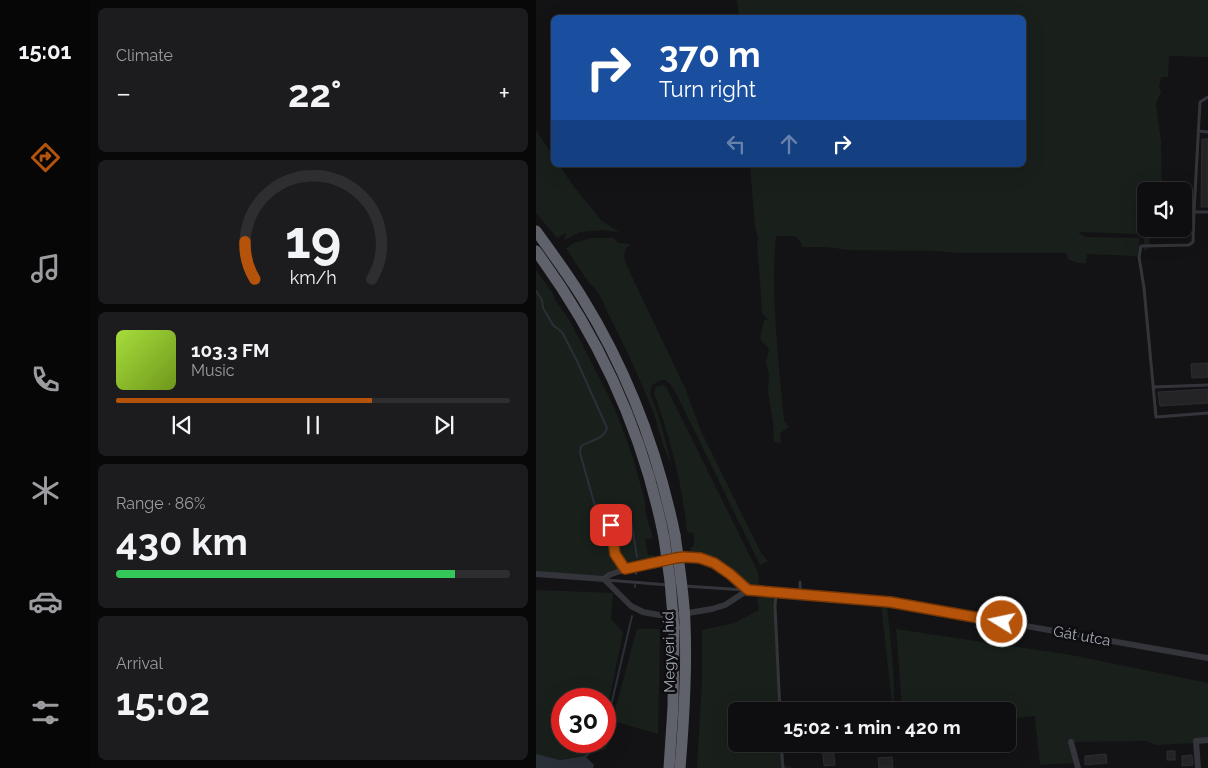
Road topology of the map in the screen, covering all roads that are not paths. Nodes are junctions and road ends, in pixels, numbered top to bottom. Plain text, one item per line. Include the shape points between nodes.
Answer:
1 (1208, 96) edge
2 (1198, 131) junction
3 (1208, 132) edge
4 (1194, 212) junction
5 (1208, 212) edge
6 (536, 231) edge
7 (540, 247) edge
8 (556, 268) junction
9 (1208, 385) edge
10 (1153, 387) junction
11 (1208, 413) edge
12 (611, 525) dead end
13 (669, 536) junction
14 (625, 569) junction
15 (536, 574) edge
16 (604, 579) junction
17 (800, 582) dead end
18 (748, 590) junction
19 (776, 593) junction
20 (800, 594) junction
21 (1208, 658) edge
22 (780, 702) edge
23 (1208, 740) edge
24 (1071, 742) dead end
25 (781, 752) edge
26 (669, 768) edge
27 (680, 768) edge
28 (782, 768) edge
29 (1078, 768) edge
30 (1198, 768) edge

1 - 2 lane via 1200,102
2 - 3 lane
2 - 4 lane
4 - 5 lane
4 - 10 lane via 1193,242 1189,245 1141,246 1139,257
6 - 7 highway
7 - 8 highway
8 - 13 highway via 616,385
8 - 13 highway via 584,300 631,391 664,486
9 - 10 lane
10 - 11 lane via 1156,417
12 - 14 lane via 615,554
13 - 26 highway, Megyeri híd, bridge via 674,628
13 - 27 highway, Megyeri híd, bridge via 685,621
14 - 16 street
14 - 18 street via 676,558 700,558 714,563
15 - 16 street
16 - 18 lane
16 - 18 street via 631,606 659,615 712,609 725,605
17 - 20 lane
18 - 19 street, Gát utca
19 - 20 street, Gát utca
19 - 22 lane
20 - 21 street, Gát utca via 890,602
23 - 30 street via 1196,742
24 - 29 street
25 - 28 lane

